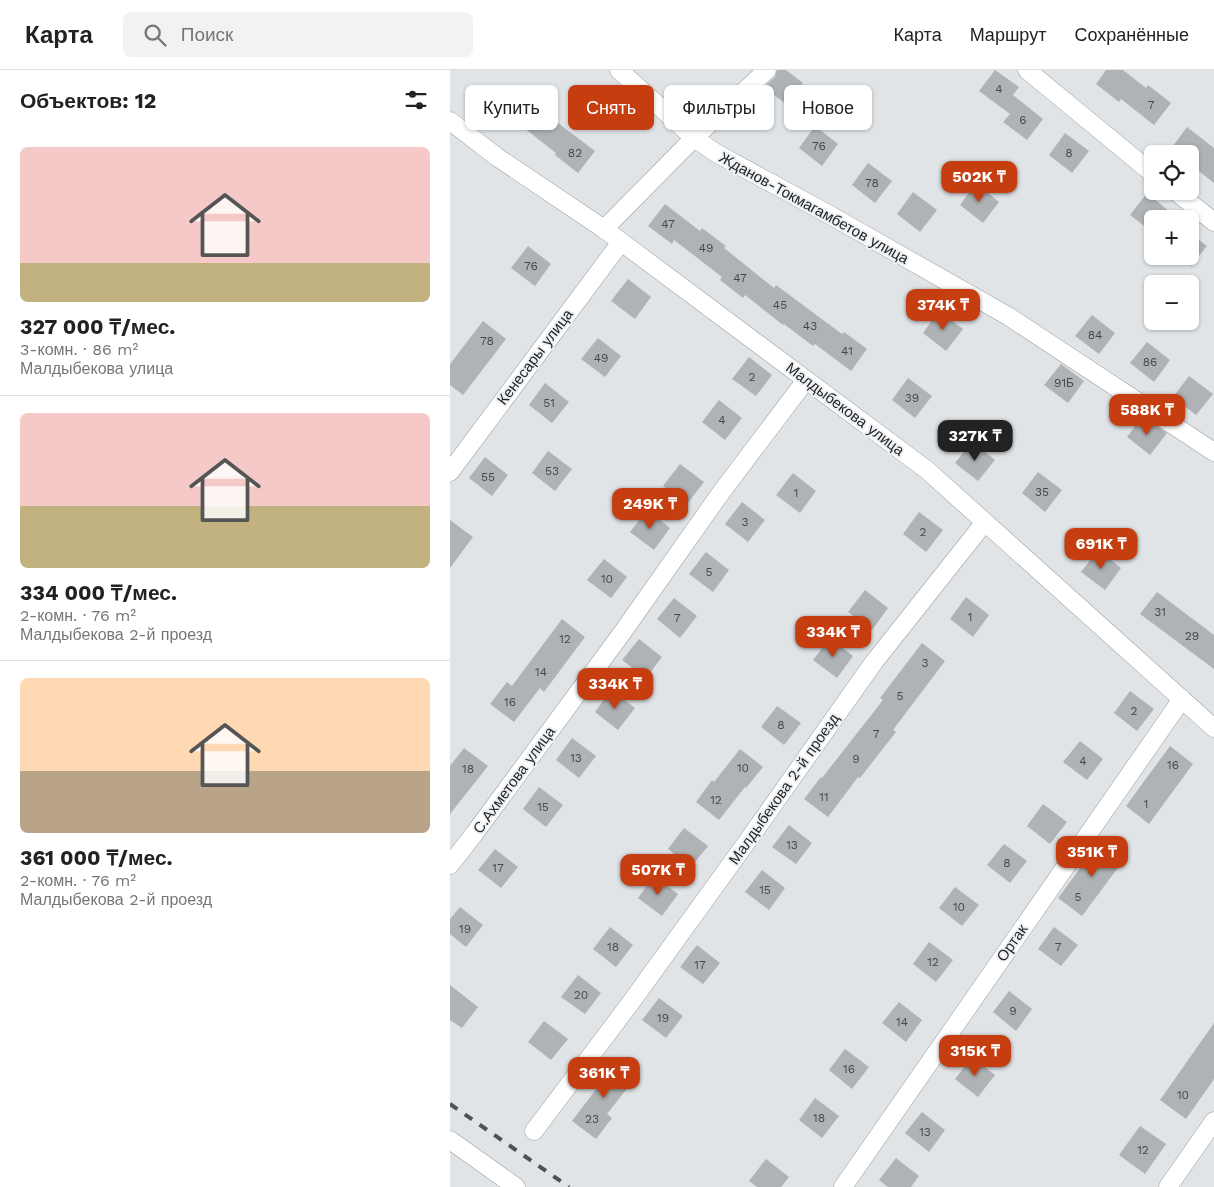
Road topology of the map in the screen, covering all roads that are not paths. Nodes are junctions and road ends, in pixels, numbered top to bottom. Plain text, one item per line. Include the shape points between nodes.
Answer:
1 (619, 70) edge
2 (767, 70) edge
3 (1027, 70) edge
4 (450, 121) edge
5 (694, 138) junction
6 (1144, 166) edge
7 (1186, 200) edge
8 (1214, 222) edge
9 (604, 229) junction
10 (621, 242) junction
11 (806, 380) junction
12 (1214, 452) edge
13 (450, 472) edge
14 (985, 522) junction
15 (1182, 699) junction
16 (1214, 728) edge
17 (450, 865) edge
18 (1214, 1121) edge
19 (534, 1131) dead end
20 (450, 1140) edge
21 (516, 1187) edge
22 (843, 1187) edge
23 (1168, 1187) edge

1 - 5 street, Жданов-Токмагамбетов улица
2 - 5 street
3 - 6 street
4 - 9 street, Малдыбекова улица
5 - 9 street
5 - 12 street, Жданов-Токмагамбетов улица via 1008,316
7 - 8 street
9 - 10 street, Малдыбекова улица
10 - 11 street, Малдыбекова улица
10 - 13 street, Кенесары улица
11 - 14 street, Малдыбекова улица via 927,470
11 - 17 street, С.Ахметова улица
14 - 15 street, Малдыбекова улица
14 - 19 street, Малдыбекова 2-й проезд via 874,662 732,863
15 - 16 street, Малдыбекова улица
15 - 22 street, Ортак
18 - 23 street
20 - 21 street

